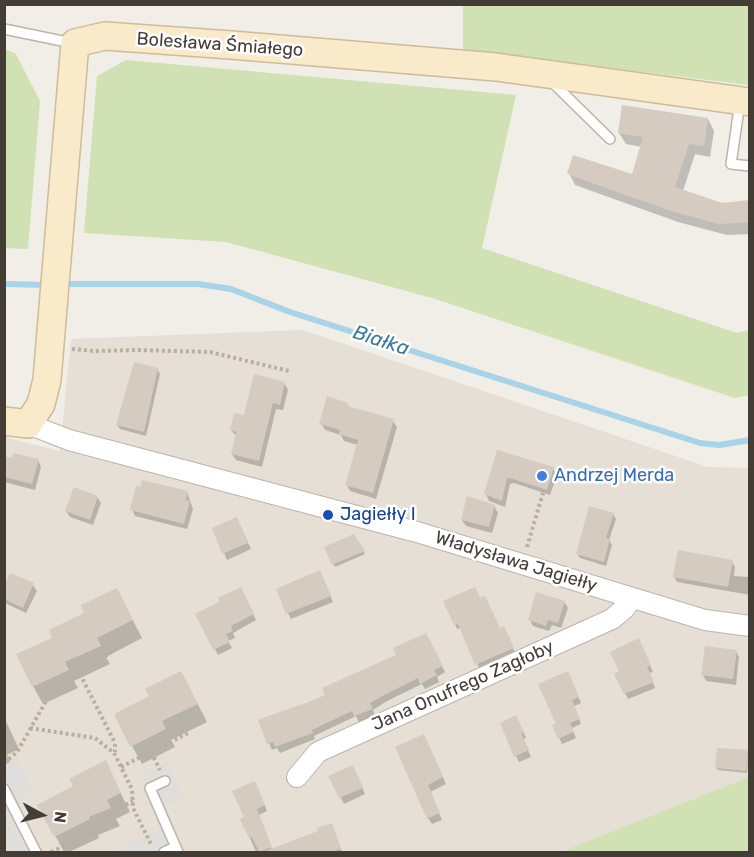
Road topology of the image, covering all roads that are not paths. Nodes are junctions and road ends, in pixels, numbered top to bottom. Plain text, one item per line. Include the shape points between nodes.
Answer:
1 (4, 29) edge
2 (75, 43) junction
3 (543, 73) junction
4 (745, 102) edge
5 (610, 139) dead end
6 (750, 166) edge
7 (16, 422) edge
8 (632, 598) junction
9 (750, 626) edge
10 (297, 777) dead end
11 (165, 781) dead end
12 (4, 789) edge
13 (176, 850) edge
14 (36, 852) edge
15 (164, 852) edge

1 - 2 lane
2 - 3 street, Bolesława Śmiałego via 105,36
2 - 7 street via 47,380 41,404
3 - 4 street, Bolesława Śmiałego
3 - 5 lane
4 - 6 lane via 731,164
7 - 8 street, Władysława Jagiełły via 69,440 350,513
8 - 9 street, Władysława Jagiełły via 705,620
8 - 10 street, Jana Onufrego Zagłoby via 612,619 318,752
11 - 13 lane via 150,788
12 - 14 lane
13 - 15 lane

